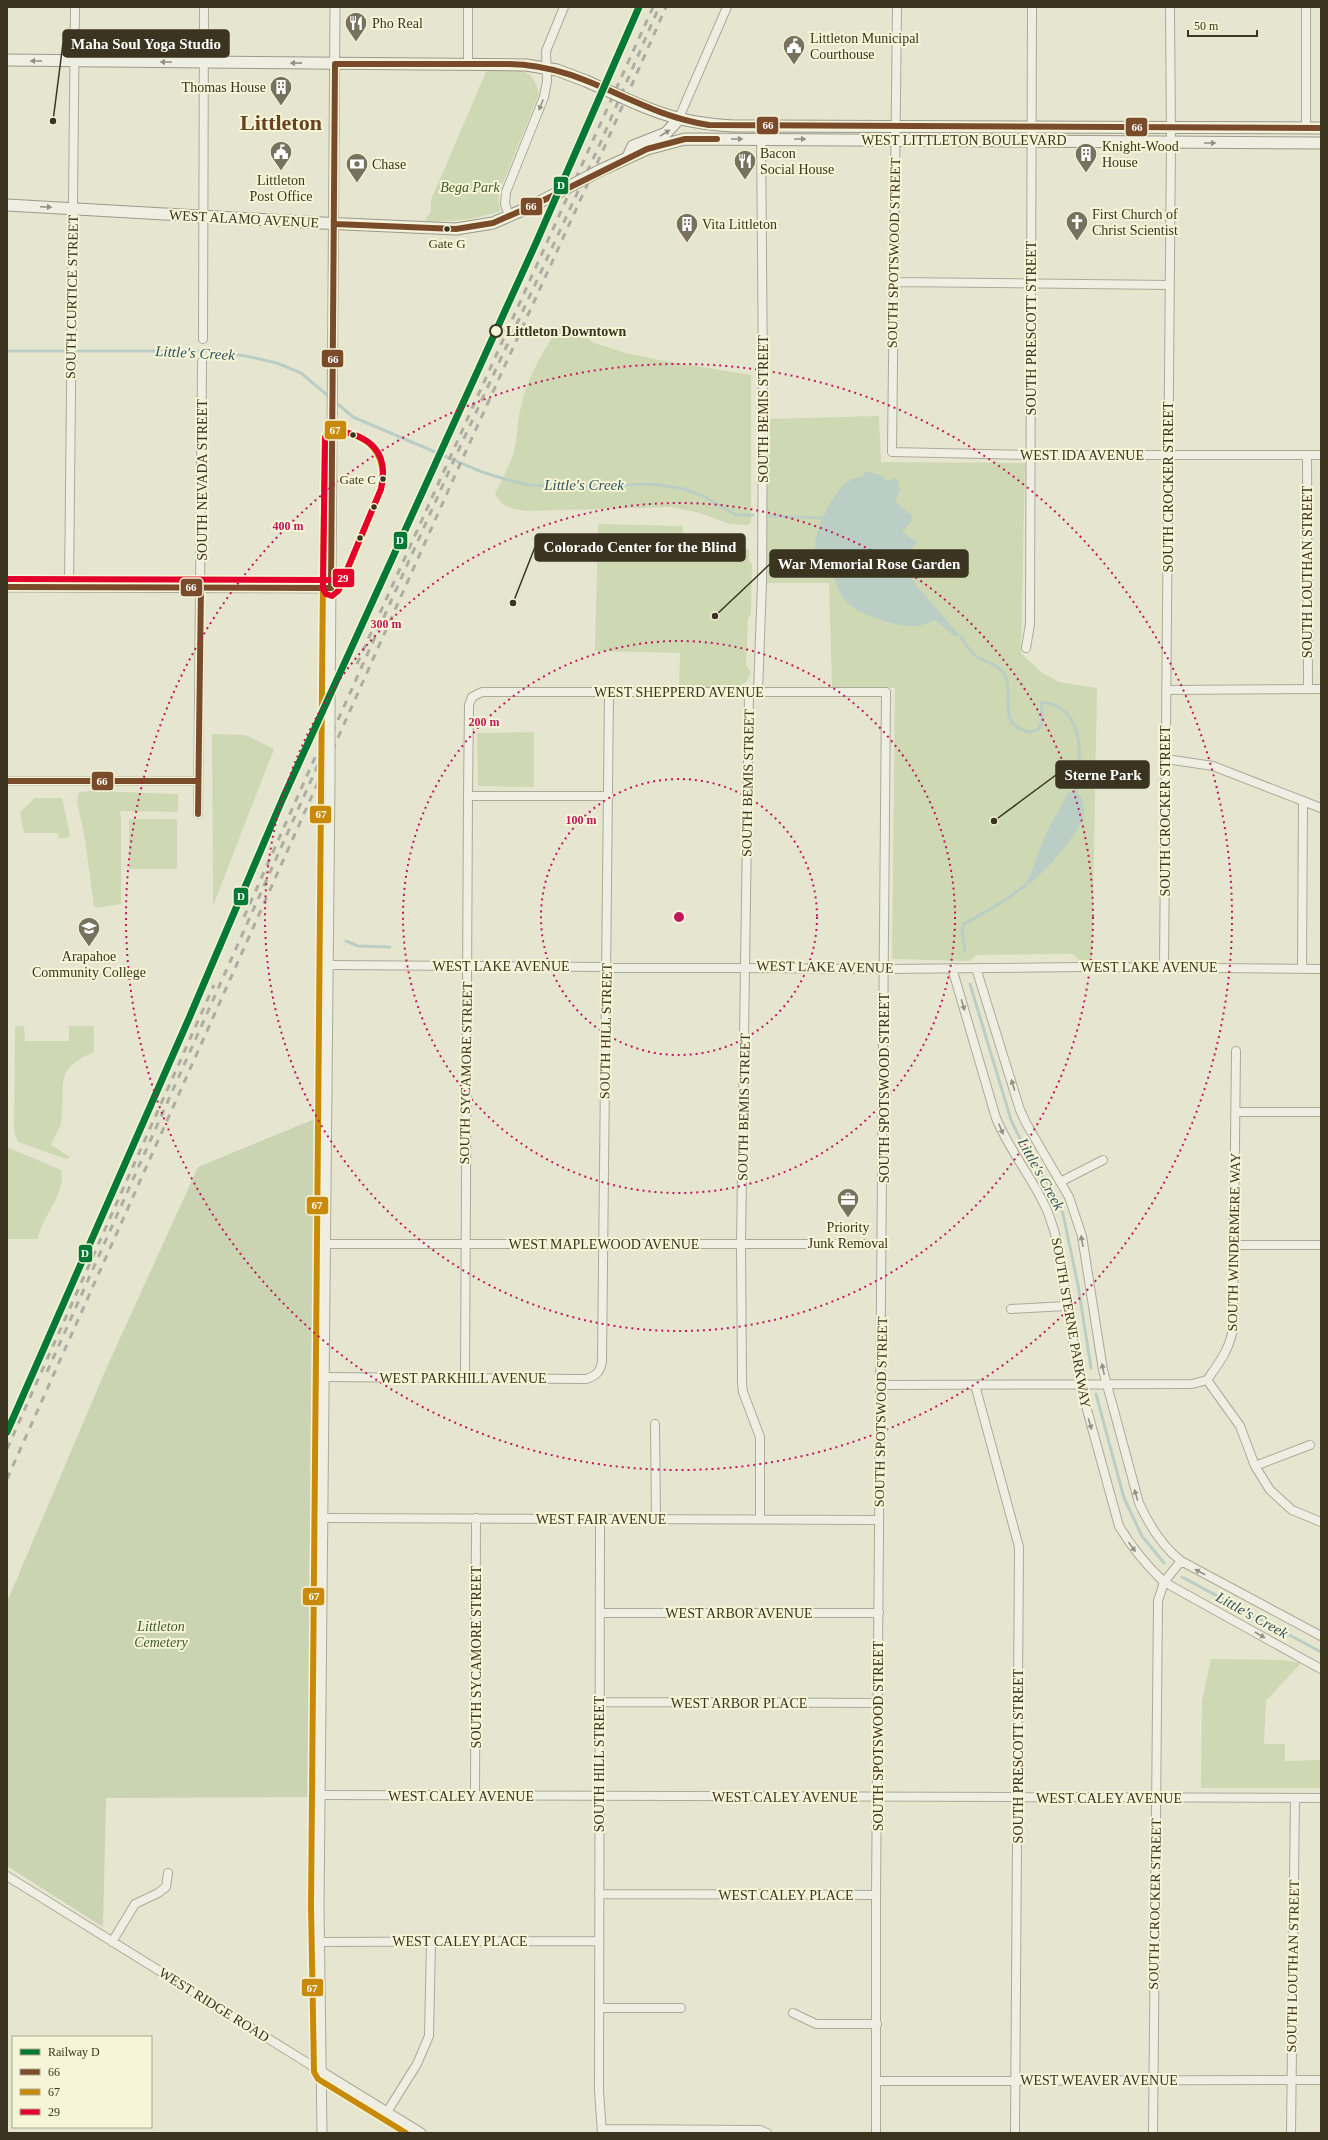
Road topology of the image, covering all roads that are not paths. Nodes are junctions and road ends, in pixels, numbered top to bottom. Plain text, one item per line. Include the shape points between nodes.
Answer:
1 (75, 7) edge
2 (204, 7) edge
3 (335, 7) edge
4 (468, 7) edge
5 (564, 7) edge
6 (727, 7) edge
7 (897, 7) edge
8 (1032, 7) edge
9 (1170, 7) edge
10 (1306, 7) edge
11 (7, 60) edge
12 (75, 61) junction
13 (204, 62) junction
14 (334, 64) junction
15 (468, 64) junction
16 (546, 67) junction
17 (678, 120) junction
18 (761, 126) junction
19 (896, 126) junction
20 (1032, 127) junction
21 (1171, 127) junction
22 (1306, 128) junction
23 (1321, 128) edge
24 (761, 139) junction
25 (895, 140) junction
26 (1031, 140) junction
27 (1171, 142) junction
28 (1321, 143) edge
29 (656, 146) joint
30 (628, 157) junction
31 (7, 205) edge
32 (74, 209) junction
33 (203, 216) junction
34 (509, 216) junction
35 (334, 224) junction
36 (893, 282) junction
37 (1032, 284) junction
38 (1170, 285) junction
39 (203, 339) dead end
40 (202, 362) dead end
41 (892, 452) joint
42 (1031, 455) junction
43 (1321, 455) edge
44 (1168, 456) junction
45 (1307, 456) junction
46 (201, 586) junction
47 (7, 587) edge
48 (69, 587) junction
49 (331, 588) junction
50 (1026, 648) dead end
51 (1308, 689) junction
52 (1321, 689) edge
53 (1166, 690) junction
54 (609, 692) junction
55 (749, 692) junction
56 (758, 692) junction
57 (886, 692) joint
58 (472, 697) joint
59 (1166, 759) junction
60 (7, 781) edge
61 (198, 781) junction
62 (468, 796) junction
63 (609, 796) junction
64 (1303, 802) junction
65 (1321, 808) edge
66 (198, 814) dead end
67 (329, 965) junction
68 (468, 966) junction
69 (746, 966) junction
70 (607, 967) junction
71 (1164, 967) junction
72 (952, 968) junction
73 (976, 968) junction
74 (884, 969) junction
75 (1302, 969) junction
76 (1321, 969) edge
77 (1236, 1051) dead end
78 (1237, 1112) junction
79 (1321, 1112) edge
80 (1103, 1160) dead end
81 (1060, 1182) junction
82 (326, 1244) junction
83 (464, 1244) junction
84 (603, 1244) junction
85 (742, 1244) junction
86 (882, 1244) junction
87 (1235, 1245) junction
88 (1321, 1245) edge
89 (1066, 1306) junction
90 (1011, 1309) dead end
91 (600, 1370) joint
92 (323, 1377) junction
93 (465, 1377) junction
94 (1207, 1380) junction
95 (1080, 1384) junction
96 (1106, 1384) junction
97 (882, 1385) junction
98 (975, 1385) junction
99 (655, 1424) dead end
100 (1310, 1445) dead end
101 (1255, 1466) junction
102 (322, 1518) junction
103 (476, 1518) junction
104 (600, 1519) junction
105 (656, 1519) junction
106 (760, 1519) junction
107 (879, 1520) junction
108 (1321, 1522) edge
109 (1181, 1561) junction
110 (1164, 1582) junction
111 (600, 1613) junction
112 (879, 1613) junction
113 (1321, 1636) edge
114 (1321, 1669) edge
115 (599, 1702) junction
116 (878, 1703) junction
117 (320, 1795) junction
118 (475, 1796) junction
119 (599, 1796) junction
120 (878, 1797) junction
121 (1018, 1798) junction
122 (1156, 1798) junction
123 (1295, 1798) junction
124 (1321, 1798) edge
125 (168, 1874) dead end
126 (7, 1876) edge
127 (599, 1894) junction
128 (876, 1895) junction
129 (599, 1941) junction
130 (112, 1942) junction
131 (321, 1942) junction
132 (431, 1942) junction
133 (599, 2008) junction
134 (681, 2008) dead end
135 (792, 2013) dead end
136 (878, 2024) junction
137 (322, 2072) junction
138 (1153, 2079) junction
139 (1016, 2080) junction
140 (1292, 2080) junction
141 (1321, 2080) edge
142 (878, 2081) junction
143 (387, 2112) junction
144 (602, 2131) edge
145 (322, 2133) edge
146 (421, 2133) edge
147 (767, 2133) edge
148 (876, 2133) edge
149 (1015, 2133) edge
150 (1153, 2133) edge
151 (1291, 2133) edge

1 - 12 street, SOUTH CURTICE STREET
2 - 13 street
3 - 14 street
4 - 15 street
5 - 16 street via 546,51
6 - 17 street
7 - 19 street, SOUTH SPOTSWOOD STREET
8 - 20 street, SOUTH PRESCOTT STREET
9 - 21 street, SOUTH CROCKER STREET
10 - 22 street
12 -> 11 main road, WEST LITTLETON BOULEVARD
13 -> 12 main road, WEST LITTLETON BOULEVARD
12 - 32 street, SOUTH CURTICE STREET
14 -> 13 main road, WEST LITTLETON BOULEVARD
13 - 33 street
14 - 15 main road, WEST LITTLETON BOULEVARD
14 - 35 street
15 - 16 main road, WEST LITTLETON BOULEVARD
16 - 17 main road, WEST LITTLETON BOULEVARD, bridge
16 -> 34 street via 544,97 506,192 505,204
17 - 18 main road, WEST LITTLETON BOULEVARD via 709,125
30 -> 17 main road via 633,146 666,133
18 - 19 main road, WEST LITTLETON BOULEVARD
18 - 24 street, SOUTH BEMIS STREET
19 - 20 main road, WEST LITTLETON BOULEVARD
19 - 25 street, SOUTH SPOTSWOOD STREET
20 - 21 main road, WEST LITTLETON BOULEVARD
20 - 26 street, SOUTH PRESCOTT STREET
21 - 22 main road, WEST LITTLETON BOULEVARD
21 - 27 street, SOUTH CROCKER STREET
22 - 23 main road, WEST LITTLETON BOULEVARD
24 -> 25 main road, WEST LITTLETON BOULEVARD
29 -> 24 main road, WEST LITTLETON BOULEVARD via 686,139
24 - 56 street, SOUTH BEMIS STREET via 762,583
25 - 26 main road, WEST LITTLETON BOULEVARD
25 - 36 street, SOUTH SPOTSWOOD STREET
26 - 27 main road, WEST LITTLETON BOULEVARD
26 - 37 street, SOUTH PRESCOTT STREET
27 -> 28 main road, WEST LITTLETON BOULEVARD
27 - 38 street, SOUTH CROCKER STREET
29 - 30 main road, WEST ALAMO AVENUE
30 - 34 main road, WEST ALAMO AVENUE, bridge
31 -> 32 main road, WEST ALAMO AVENUE
32 - 33 main road, WEST ALAMO AVENUE
32 - 48 street, SOUTH CURTICE STREET
33 - 35 main road, WEST ALAMO AVENUE
33 - 39 street
34 - 35 main road, WEST ALAMO AVENUE via 462,229
35 - 49 street
36 - 37 street
36 - 41 street, SOUTH SPOTSWOOD STREET
37 - 38 street
37 - 42 street, SOUTH PRESCOTT STREET
38 - 44 street, SOUTH CROCKER STREET
40 - 46 street, SOUTH NEVADA STREET
41 - 42 street, WEST IDA AVENUE
42 - 44 street, WEST IDA AVENUE
42 - 50 street, SOUTH PRESCOTT STREET via 1030,624
43 - 45 street, WEST IDA AVENUE
44 - 45 street, WEST IDA AVENUE
44 - 53 street, SOUTH CROCKER STREET
45 - 51 street, SOUTH LOUTHAN STREET
46 - 48 street
46 - 49 street
46 - 61 street, SOUTH NEVADA STREET
47 - 48 street
49 - 67 street, bridge
51 - 52 street
51 - 53 street
53 - 59 street, SOUTH CROCKER STREET
54 - 55 street, WEST SHEPPERD AVENUE
54 - 58 street, WEST SHEPPERD AVENUE via 482,692
54 - 63 street, SOUTH HILL STREET
55 - 56 street, WEST SHEPPERD AVENUE
55 - 69 street, SOUTH BEMIS STREET
56 - 57 street, WEST SHEPPERD AVENUE
57 - 74 street, SOUTH SPOTSWOOD STREET
58 - 62 street, SOUTH SYCAMORE STREET via 469,705
59 - 64 street via 1213,766
59 - 71 street, SOUTH CROCKER STREET
60 - 61 street
61 - 66 street, SOUTH NEVADA STREET
62 - 63 street
62 - 68 street, SOUTH SYCAMORE STREET
63 - 70 street, SOUTH HILL STREET
64 - 65 street
64 - 75 street
67 - 68 street, WEST LAKE AVENUE
67 - 82 street
68 - 70 street, WEST LAKE AVENUE
68 - 83 street, SOUTH SYCAMORE STREET
69 - 70 street, WEST LAKE AVENUE
69 - 74 street, WEST LAKE AVENUE
69 - 85 street, SOUTH BEMIS STREET
70 - 84 street, SOUTH HILL STREET
71 - 73 street, WEST LAKE AVENUE
71 - 75 street, WEST LAKE AVENUE
72 - 73 street, WEST LAKE AVENUE
72 - 74 street, WEST LAKE AVENUE
72 -> 89 street, SOUTH STERNE PARKWAY via 996,1118 1046,1208 1057,1241
81 -> 73 street, SOUTH STERNE PARKWAY via 1020,1110
74 - 86 street, SOUTH SPOTSWOOD STREET
75 - 76 street, WEST LAKE AVENUE
77 - 78 street, SOUTH WINDERMERE WAY
78 - 79 street
78 - 87 street, SOUTH WINDERMERE WAY
80 - 81 street
96 -> 81 street, SOUTH STERNE PARKWAY via 1082,1236 1069,1197
82 - 83 street, WEST MAPLEWOOD AVENUE
82 - 92 street
83 - 84 street, WEST MAPLEWOOD AVENUE
83 - 93 street, SOUTH SYCAMORE STREET
84 - 85 street, WEST MAPLEWOOD AVENUE
84 - 91 street, SOUTH HILL STREET
85 - 86 street, WEST MAPLEWOOD AVENUE
85 - 106 street, SOUTH BEMIS STREET via 742,1383 760,1437
86 - 97 street, SOUTH SPOTSWOOD STREET
87 - 88 street
87 - 94 street, SOUTH WINDERMERE WAY via 1231,1340 1226,1354
89 - 90 street
89 - 95 street, SOUTH STERNE PARKWAY
91 - 93 street, WEST PARKHILL AVENUE via 586,1379
92 - 93 street, WEST PARKHILL AVENUE
92 - 102 street
94 - 96 street via 1192,1384
94 - 101 street via 1240,1426
95 - 96 street
95 - 98 street
95 -> 110 street, SOUTH STERNE PARKWAY via 1119,1526 1145,1564
109 -> 96 street, SOUTH STERNE PARKWAY via 1151,1528 1139,1503
97 - 98 street
97 - 107 street, SOUTH SPOTSWOOD STREET
98 - 121 street, SOUTH PRESCOTT STREET via 1020,1547
99 - 105 street
100 - 101 street
101 - 108 street via 1281,1502 1303,1516
102 - 103 street, WEST FAIR AVENUE
102 - 117 street
103 - 104 street, WEST FAIR AVENUE
103 - 118 street, SOUTH SYCAMORE STREET
104 - 105 street, WEST FAIR AVENUE
104 - 111 street, SOUTH HILL STREET
105 - 106 street, WEST FAIR AVENUE
106 - 107 street, WEST FAIR AVENUE
107 - 112 street, SOUTH SPOTSWOOD STREET
109 - 110 street, SOUTH CROCKER STREET
113 -> 109 street, SOUTH STERNE PARKWAY
110 -> 114 street, SOUTH STERNE PARKWAY
110 - 122 street, SOUTH CROCKER STREET via 1158,1601
111 - 112 street, WEST ARBOR AVENUE
111 - 115 street, SOUTH HILL STREET
112 - 116 street, SOUTH SPOTSWOOD STREET
115 - 116 street, WEST ARBOR PLACE
115 - 119 street, SOUTH HILL STREET
116 - 120 street, SOUTH SPOTSWOOD STREET
117 - 118 street, WEST CALEY AVENUE
117 - 131 street
118 - 119 street, WEST CALEY AVENUE
119 - 120 street, WEST CALEY AVENUE
119 - 127 street, SOUTH HILL STREET
120 - 121 street, WEST CALEY AVENUE
120 - 128 street, SOUTH SPOTSWOOD STREET
121 - 122 street, WEST CALEY AVENUE
121 - 139 street, SOUTH PRESCOTT STREET
122 - 123 street, WEST CALEY AVENUE
122 - 138 street, SOUTH CROCKER STREET
123 - 124 street, WEST CALEY AVENUE
123 - 140 street, SOUTH LOUTHAN STREET
125 - 130 street via 166,1888 135,1904
126 - 130 street, WEST RIDGE ROAD
127 - 128 street, WEST CALEY PLACE
127 - 129 street, SOUTH HILL STREET
128 - 136 street, SOUTH SPOTSWOOD STREET
129 - 132 street, WEST CALEY PLACE
129 - 133 street, SOUTH HILL STREET
130 - 137 street, WEST RIDGE ROAD
131 - 132 street, WEST CALEY PLACE
131 - 137 street
132 - 143 street via 428,2036 417,2064
133 - 134 street
133 - 144 street, SOUTH HILL STREET via 599,2091
135 - 136 street via 816,2024
136 - 142 street, SOUTH SPOTSWOOD STREET
137 - 143 street, WEST RIDGE ROAD
137 - 145 street
138 - 139 street, WEST WEAVER AVENUE
138 - 140 street, WEST WEAVER AVENUE
138 - 150 street, SOUTH CROCKER STREET
139 - 142 street, WEST WEAVER AVENUE
139 - 149 street, SOUTH PRESCOTT STREET
140 - 141 street, WEST WEAVER AVENUE
140 - 151 street, SOUTH LOUTHAN STREET
142 - 148 street, SOUTH SPOTSWOOD STREET
143 - 146 street, WEST RIDGE ROAD
144 - 147 street via 760,2130

